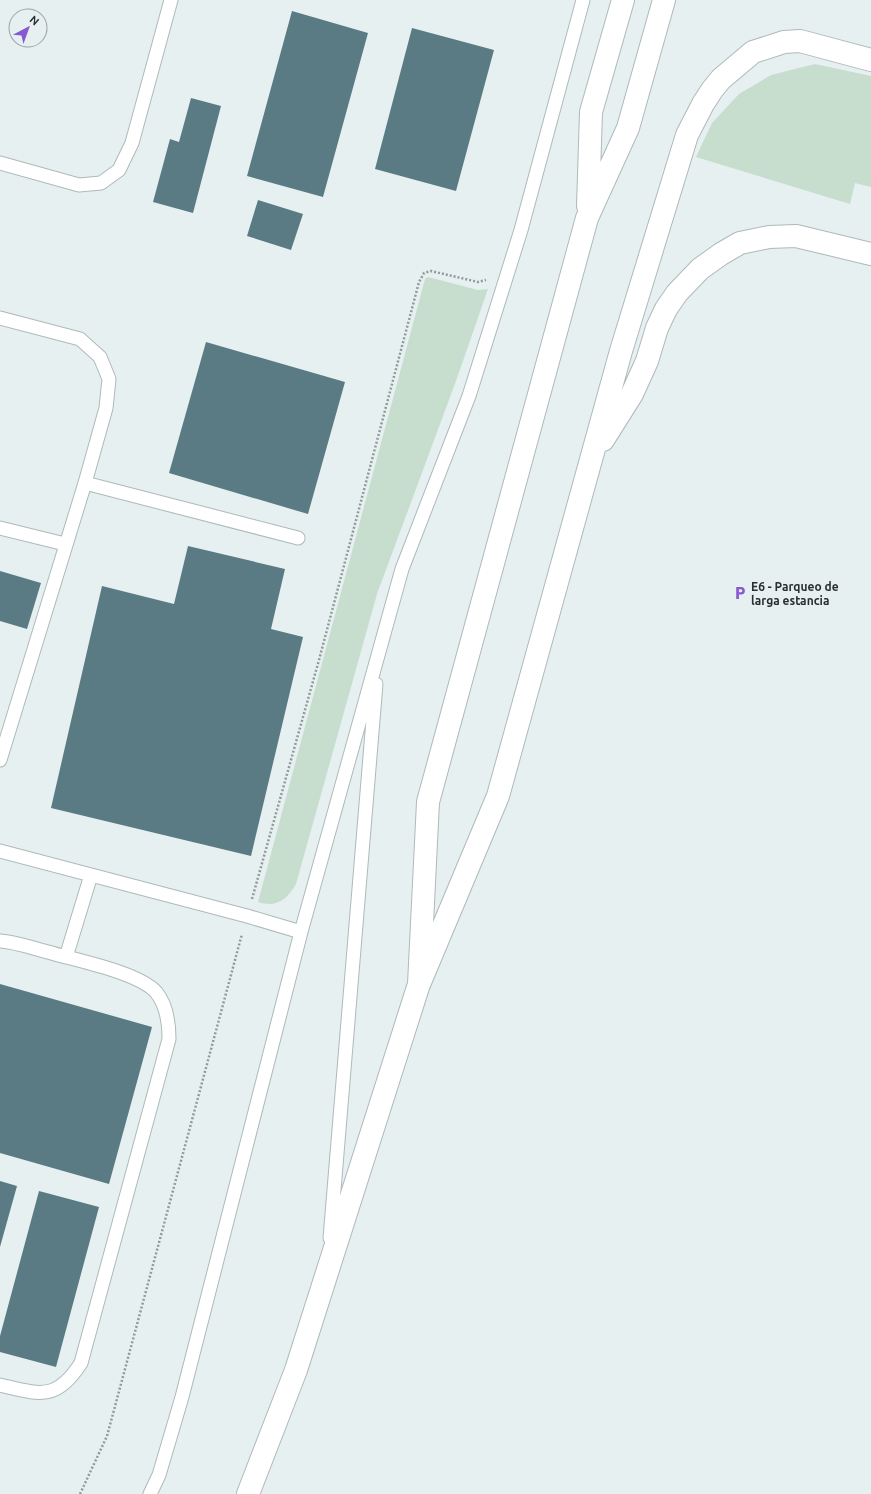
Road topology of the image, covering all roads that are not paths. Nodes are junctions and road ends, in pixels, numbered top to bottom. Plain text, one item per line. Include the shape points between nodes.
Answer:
1 (171, 0) edge
2 (583, 0) edge
3 (623, 0) edge
4 (664, 0) edge
5 (871, 60) edge
6 (0, 164) edge
7 (587, 218) junction
8 (871, 254) edge
9 (0, 318) edge
10 (591, 459) junction
11 (84, 483) junction
12 (0, 528) edge
13 (298, 538) dead end
14 (65, 544) junction
15 (378, 652) junction
16 (0, 760) edge
17 (0, 851) edge
18 (91, 875) junction
19 (301, 932) junction
20 (0, 941) edge
21 (66, 957) junction
22 (419, 984) junction
23 (328, 1271) junction
24 (0, 1384) edge
25 (150, 1494) edge
26 (248, 1494) edge

1 - 6 lane via 132,143 119,170 101,183 79,184
2 - 15 lane via 521,230 474,381 402,569
3 - 7 main road via 591,112
4 - 7 main road via 628,128
5 - 10 main road via 800,41 784,42 753,52 712,90 687,134
7 - 22 main road via 428,802
8 - 10 main road via 796,236 769,237 740,243 700,269 666,309 632,394
9 - 11 lane via 80,339 100,357 109,379 107,401
10 - 22 main road via 498,796
11 - 13 lane
11 - 14 lane
12 - 14 lane
14 - 16 lane
15 - 19 lane
15 - 23 lane
17 - 18 lane
18 - 19 lane
18 - 21 lane
19 - 25 lane via 182,1397 159,1475
20 - 21 lane
21 - 24 lane via 135,978 156,992 163,1005 169,1038 81,1364 58,1388 46,1392 35,1393
22 - 23 main road
23 - 26 main road via 296,1370

